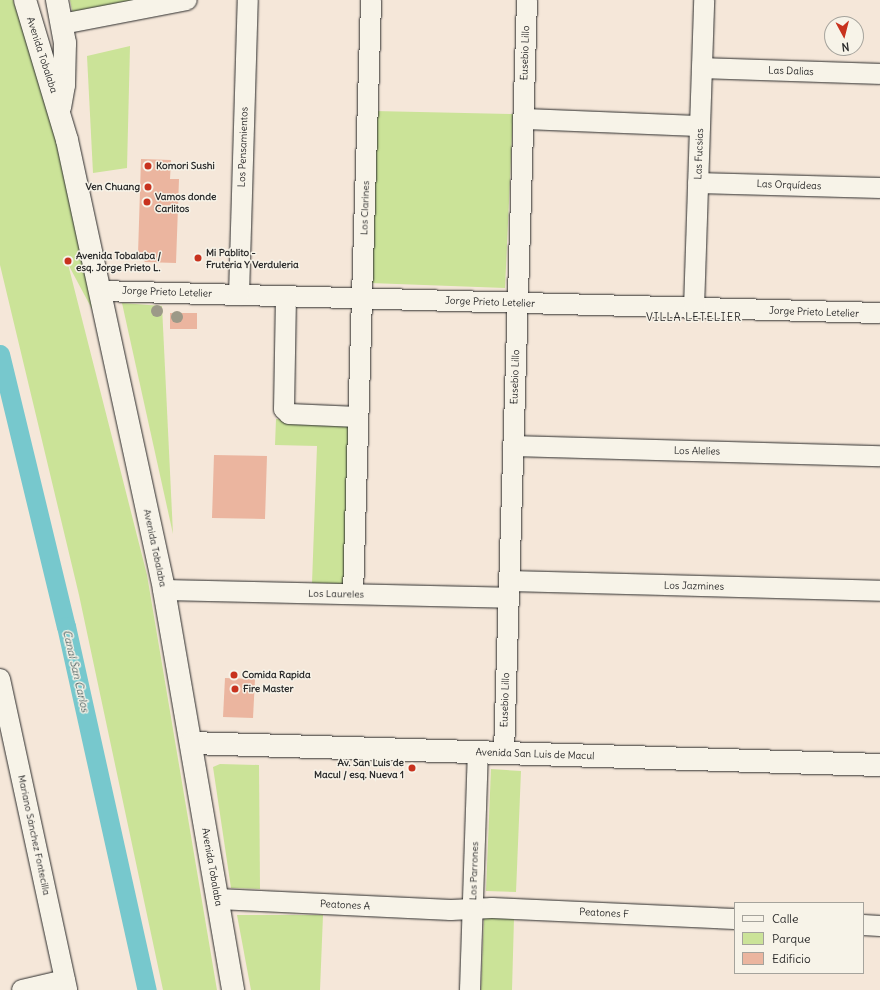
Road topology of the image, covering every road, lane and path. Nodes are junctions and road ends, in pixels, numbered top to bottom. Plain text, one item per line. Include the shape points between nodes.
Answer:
1 (25, 0) edge
2 (57, 0) edge
3 (187, 0) edge
4 (248, 0) edge
5 (371, 0) edge
6 (527, 0) edge
7 (704, 0) edge
8 (62, 24) junction
9 (702, 68) junction
10 (880, 74) edge
11 (60, 110) junction
12 (523, 119) junction
13 (700, 126) junction
14 (698, 183) junction
15 (880, 188) edge
16 (101, 290) junction
17 (239, 295) junction
18 (286, 296) junction
19 (362, 298) junction
20 (518, 303) junction
21 (694, 308) junction
22 (880, 313) edge
23 (358, 417) junction
24 (513, 446) junction
25 (880, 456) edge
26 (509, 589) junction
27 (164, 590) junction
28 (880, 590) edge
29 (353, 594) junction
30 (0, 683) edge
31 (191, 743) junction
32 (478, 752) junction
33 (504, 753) junction
34 (880, 765) edge
35 (218, 899) junction
36 (473, 909) junction
37 (734, 919) edge
38 (864, 925) edge
39 (880, 926) edge
40 (66, 985) edge
41 (22, 990) edge
42 (233, 990) edge
43 (470, 990) edge

1 - 11 main road, Avenida Tobalaba
2 - 8 main road, Avenida Tobalaba
3 - 8 street
4 - 17 street, Los Pensamientos
5 - 19 street, Los Clarines
6 - 12 street, Eusebio Lillo
7 - 9 street, Las Fucsias
8 - 11 main road, Avenida Tobalaba via 65,61
9 - 10 street, Las Dalias
9 - 13 street, Las Fucsias
11 - 16 main road, Avenida Tobalaba
12 - 13 street
12 - 20 street, Eusebio Lillo
13 - 14 street, Las Fucsias
14 - 15 street, Las Orquídeas
14 - 21 street, Las Fucsias
16 - 17 street, Jorge Prieto Letelier
16 - 27 main road, Avenida Tobalaba
17 - 18 street, Jorge Prieto Letelier
18 - 19 street, Jorge Prieto Letelier
18 - 23 street via 284,409 290,414
19 - 20 street, Jorge Prieto Letelier
19 - 23 street, Los Clarines
20 - 21 street, Jorge Prieto Letelier
20 - 24 street, Eusebio Lillo
21 - 22 street, Jorge Prieto Letelier
23 - 29 street, Los Clarines
24 - 25 street, Los Alelíes
24 - 26 street, Eusebio Lillo
26 - 28 street, Los Jazmines
26 - 29 street, Los Laureles
26 - 33 street, Eusebio Lillo
27 - 29 street, Los Laureles
27 - 31 main road, Avenida Tobalaba
30 - 40 street, Mariano Sánchez Fontecilla
31 - 32 main road, Avenida San Luis de Macul
31 - 35 main road, Avenida Tobalaba
32 - 33 main road, Avenida San Luis de Macul
32 - 36 street, Los Parrones
33 - 34 main road, Avenida San Luis de Macul
35 - 36 street, Peatones A
35 - 42 main road, Avenida Tobalaba
36 - 37 street, Peatones F
36 - 43 street, Los Parrones
38 - 39 street
40 - 41 street

